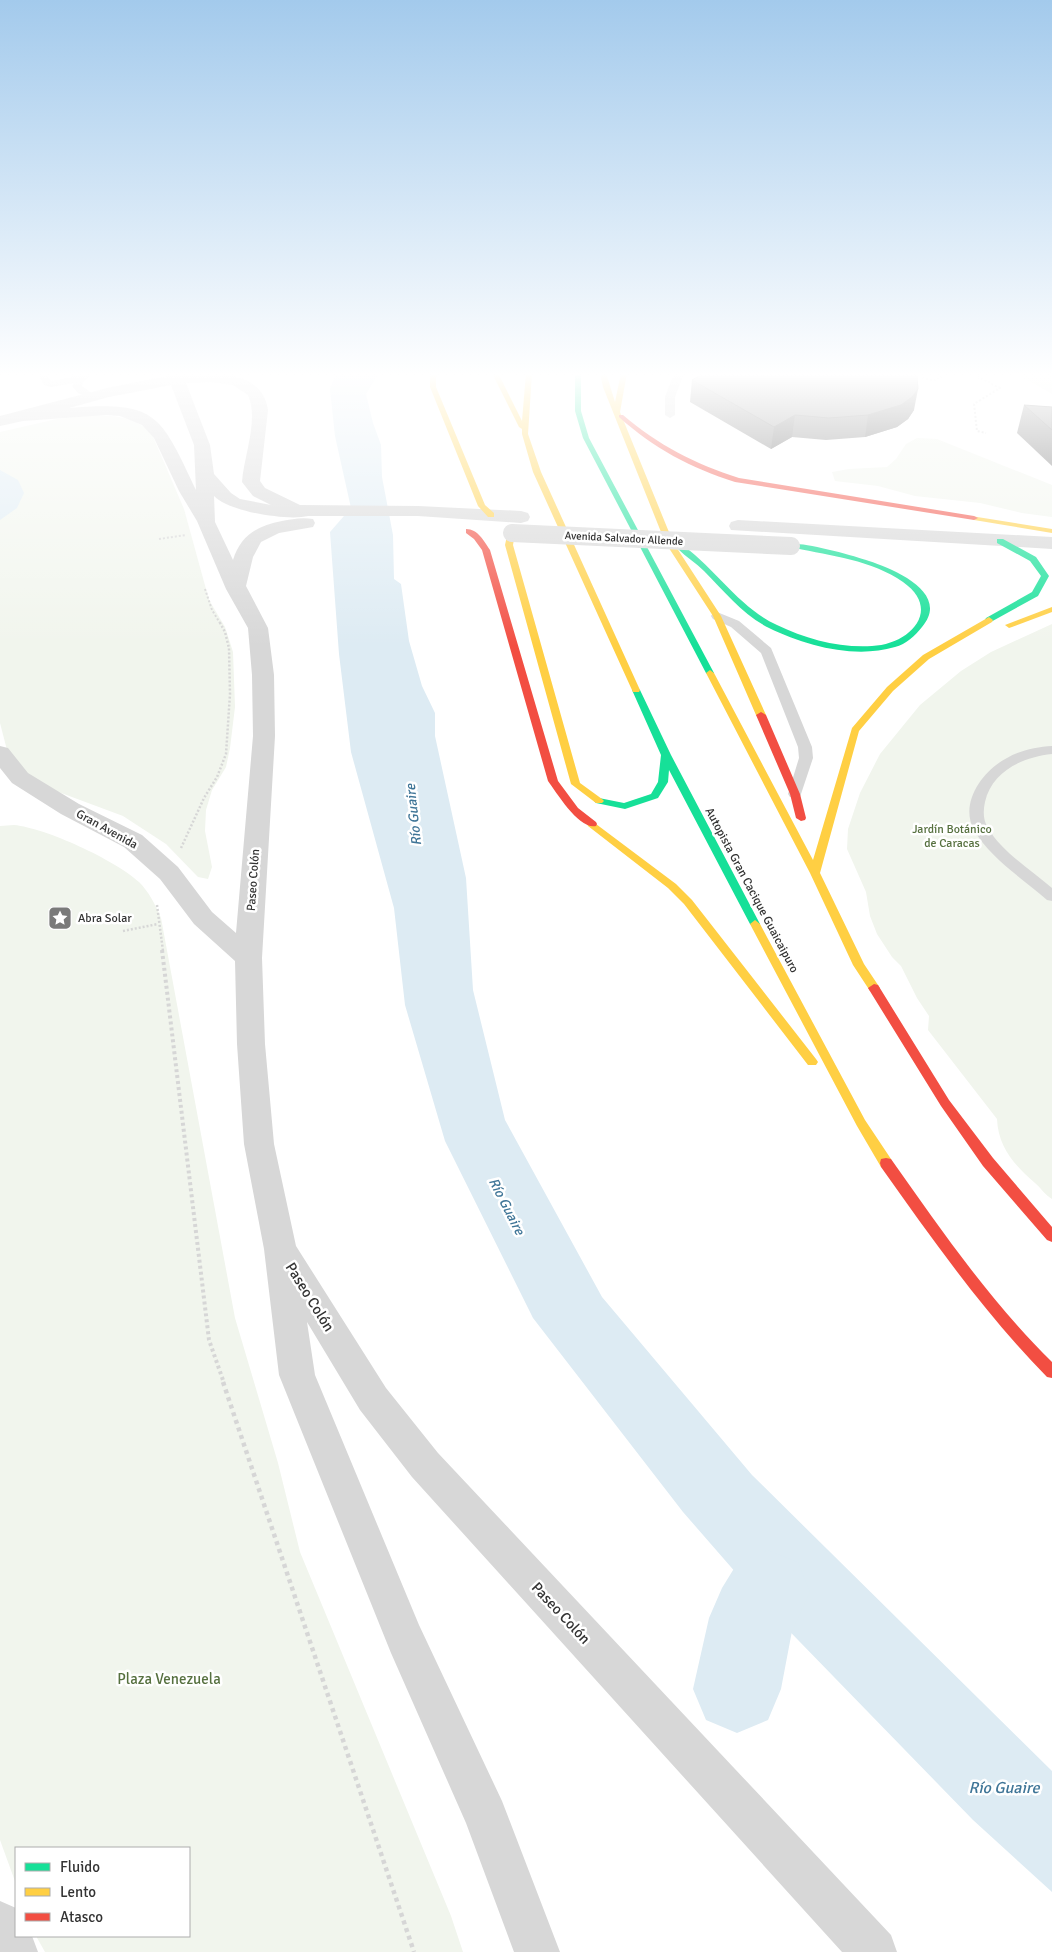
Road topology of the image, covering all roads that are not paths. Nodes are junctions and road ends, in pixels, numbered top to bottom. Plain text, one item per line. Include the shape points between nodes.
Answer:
1 (175, 464) edge
2 (204, 464) edge
3 (253, 464) edge
4 (465, 464) edge
5 (535, 464) edge
6 (600, 464) edge
7 (638, 464) edge
8 (692, 464) edge
9 (205, 475) junction
10 (491, 515) junction
11 (305, 517) junction
12 (413, 518) junction
13 (206, 522) junction
14 (515, 528) junction
15 (469, 531) junction
16 (1052, 531) edge
17 (1000, 541) junction
18 (670, 542) junction
19 (1052, 543) edge
20 (795, 546) junction
21 (1043, 559) edge
22 (236, 589) junction
23 (1052, 609) edge
24 (716, 616) junction
25 (939, 664) dead end
26 (864, 742) dead end
27 (1052, 750) edge
28 (0, 753) edge
29 (666, 755) junction
30 (841, 778) junction
31 (794, 794) junction
32 (815, 873) junction
33 (1052, 896) edge
34 (248, 958) junction
35 (861, 1123) junction
36 (1052, 1236) edge
37 (280, 1249) junction
38 (1052, 1372) edge
39 (0, 1924) edge
40 (864, 1945) edge
41 (15, 1952) edge
42 (537, 1952) edge

1 - 13 street, Paseo Colón
2 - 9 street
3 - 11 street via 252,482 259,492
4 - 10 main road via 482,506
5 - 29 main road, Autopista Gran Cacique Guaicaipuro
6 - 32 main road
7 - 18 main road
8 - 16 main road via 738,480
9 - 11 street via 234,503
9 - 13 street
10 - 12 street, Avenida Salvador Allende
10 - 14 street, Avenida Salvador Allende
11 - 12 street, Avenida Salvador Allende
11 - 22 street, Avenida Salvador Allende via 253,537 240,564
12 - 15 street, Avenida Salvador Allende
13 - 22 street, Paseo Colón
14 - 15 street, Avenida Salvador Allende
14 - 17 street, Avenida Salvador Allende via 738,526
14 - 20 street, Avenida Salvador Allende, bridge
14 - 29 main road via 509,545 576,784 592,799 609,805 625,807 640,803 654,797 660,790
15 - 35 main road via 486,550 553,780 574,810 688,902
17 - 19 street, Avenida Salvador Allende
17 - 21 main road
18 - 20 main road via 693,555 758,620 806,639 830,646 870,649 910,636 922,623 926,612 925,600 895,575 874,565
18 - 24 main road
20 - 21 street, Avenida Salvador Allende
21 - 30 main road via 1045,576 1036,594 926,657 890,689 855,730
22 - 34 street, Paseo Colón via 258,628 263,674 264,736
23 - 25 main road via 995,631
24 - 31 main road
24 - 31 lane via 735,624 767,651 805,747 806,758
26 - 30 main road
27 - 33 lane via 1035,750 999,767 980,791 976,809 979,825 1004,856
28 - 34 street, Gran Avenida via 20,778 70,809 132,841 169,873 203,918
29 - 35 main road, Autopista Gran Cacique Guaicaipuro
30 - 32 main road
31 - 32 main road via 811,847
32 - 36 main road via 859,965 945,1103 988,1162
34 - 37 street, Paseo Colón via 259,1144
35 - 38 main road, Autopista Gran Cacique Guaicaipuro via 894,1177 964,1271 1025,1345
37 - 40 street, Paseo Colón via 373,1399 425,1465
37 - 42 street, Paseo Colón via 297,1375 405,1639 486,1817
39 - 41 street

